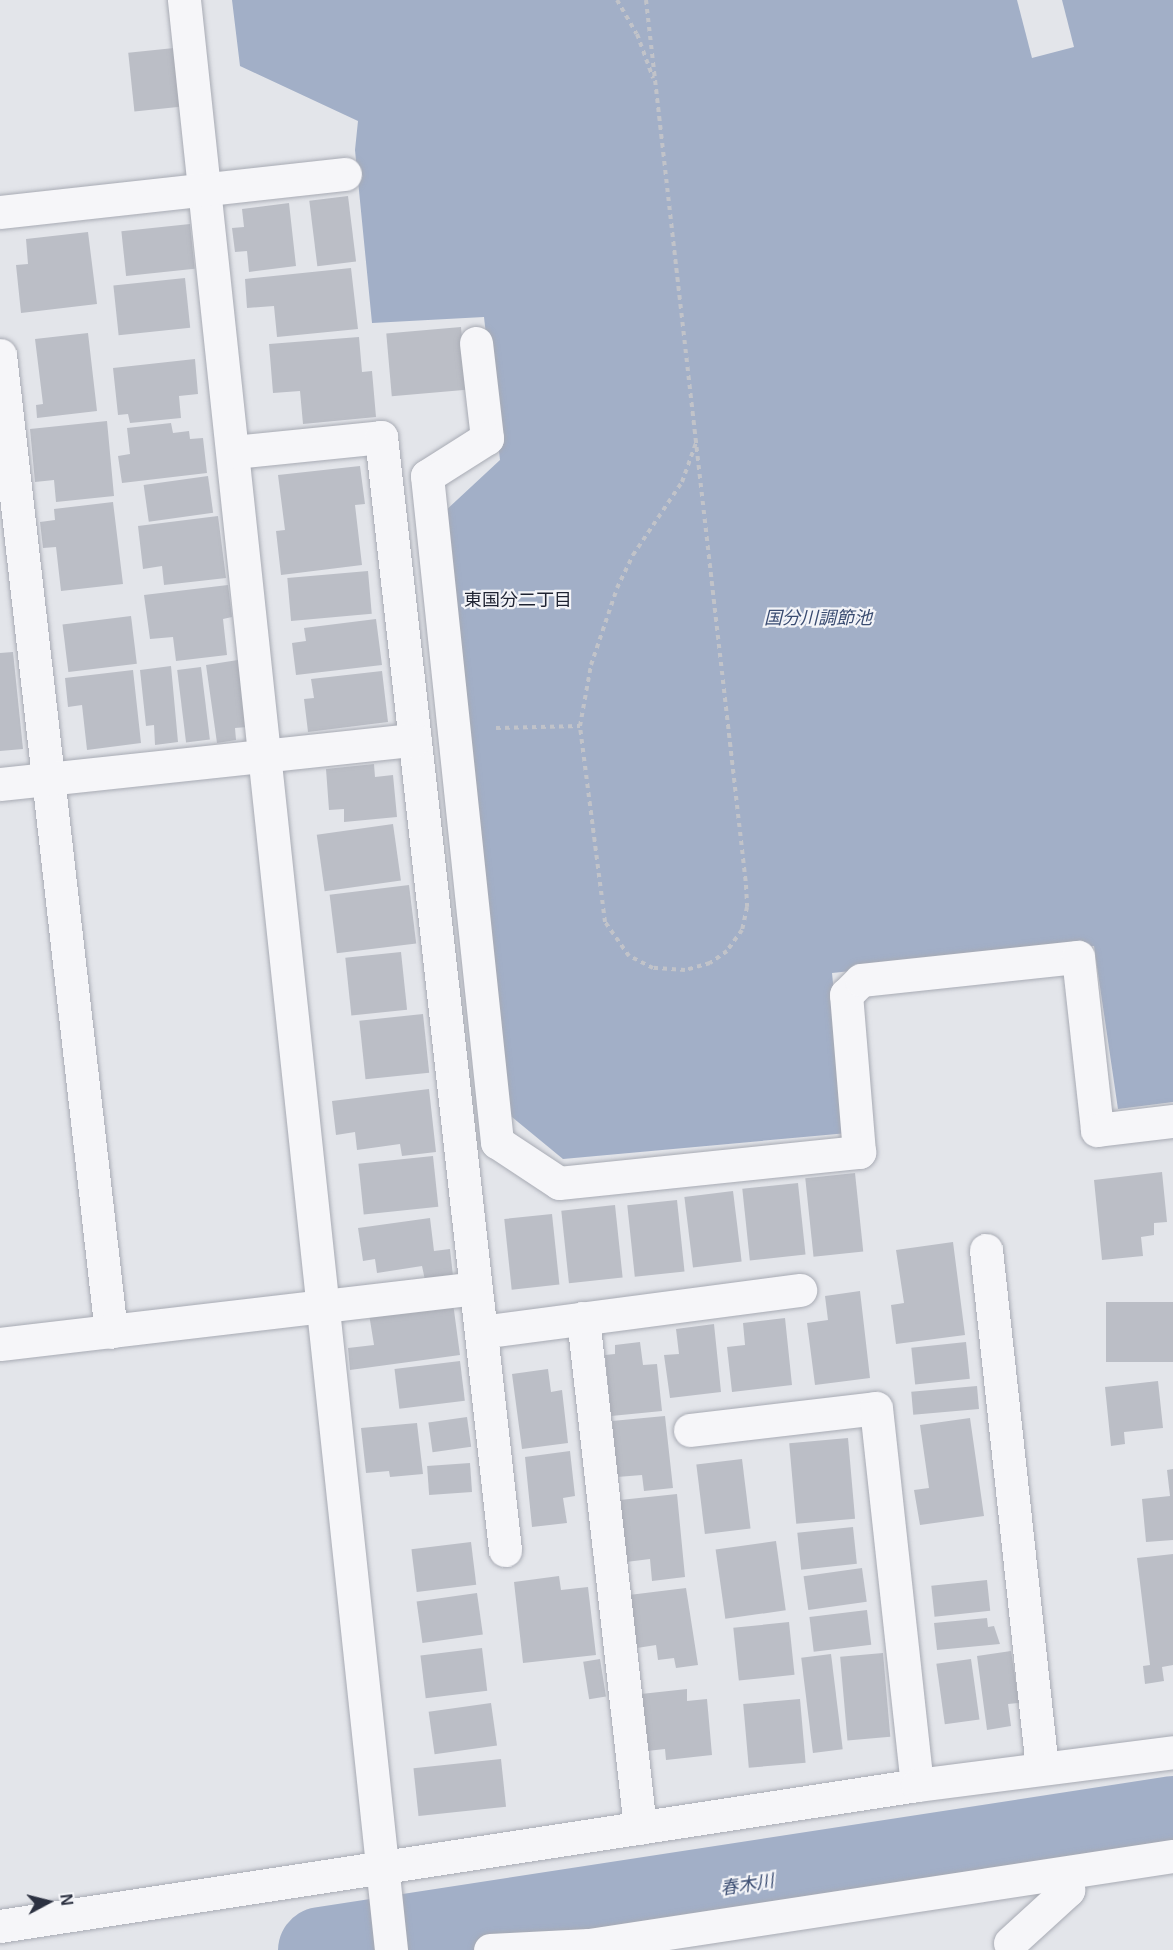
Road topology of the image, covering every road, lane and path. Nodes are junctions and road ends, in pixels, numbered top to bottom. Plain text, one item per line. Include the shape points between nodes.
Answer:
1 (184, 0) edge
2 (617, 0) edge
3 (646, 0) edge
4 (655, 85) junction
5 (345, 174) dead end
6 (204, 187) junction
7 (0, 212) edge
8 (476, 343) dead end
9 (0, 355) edge
10 (696, 443) junction
11 (234, 453) junction
12 (516, 726) dead end
13 (580, 726) junction
14 (415, 740) junction
15 (263, 756) junction
16 (48, 778) junction
17 (0, 784) edge
18 (1173, 1121) edge
19 (986, 1250) dead end
20 (477, 1288) junction
21 (800, 1290) dead end
22 (322, 1308) junction
23 (583, 1318) junction
24 (111, 1332) junction
25 (481, 1332) junction
26 (0, 1344) edge
27 (690, 1430) dead end
28 (505, 1550) dead end
29 (1173, 1752) edge
30 (1042, 1768) junction
31 (917, 1785) junction
32 (640, 1828) junction
33 (1173, 1856) edge
34 (380, 1868) junction
35 (1068, 1873) junction
36 (0, 1926) edge
37 (1010, 1943) dead end
38 (544, 1947) edge
39 (391, 1950) edge
40 (490, 1950) edge

1 - 6 street
2 - 4 path via 637,34
3 - 4 path
4 - 10 path
5 - 6 street
6 - 7 street
6 - 11 street
8 - 18 street via 487,438 427,476 497,1142 560,1183 859,1152 846,995 861,980 1078,957 1097,1130
9 - 16 street
10 - 13 path via 682,482 633,555 617,588 591,665
10 - 13 path via 747,908 742,930 727,951 710,963 685,970 653,968 629,956 614,940 601,901
11 - 14 street via 381,437
11 - 15 street
12 - 13 path
14 - 15 street
14 - 20 street
15 - 16 street
15 - 22 street
16 - 17 street
16 - 24 street
19 - 30 street
20 - 22 street
20 - 25 street
21 - 23 street
22 - 24 street
22 - 34 street
23 - 25 street
23 - 32 street
24 - 26 street
25 - 28 street
27 - 31 street via 876,1408
29 - 30 street
30 - 31 street
31 - 32 street
32 - 34 street
33 - 35 street
34 - 36 street
34 - 39 street
35 - 37 street via 1068,1890
35 - 38 street via 589,1945
38 - 40 street

